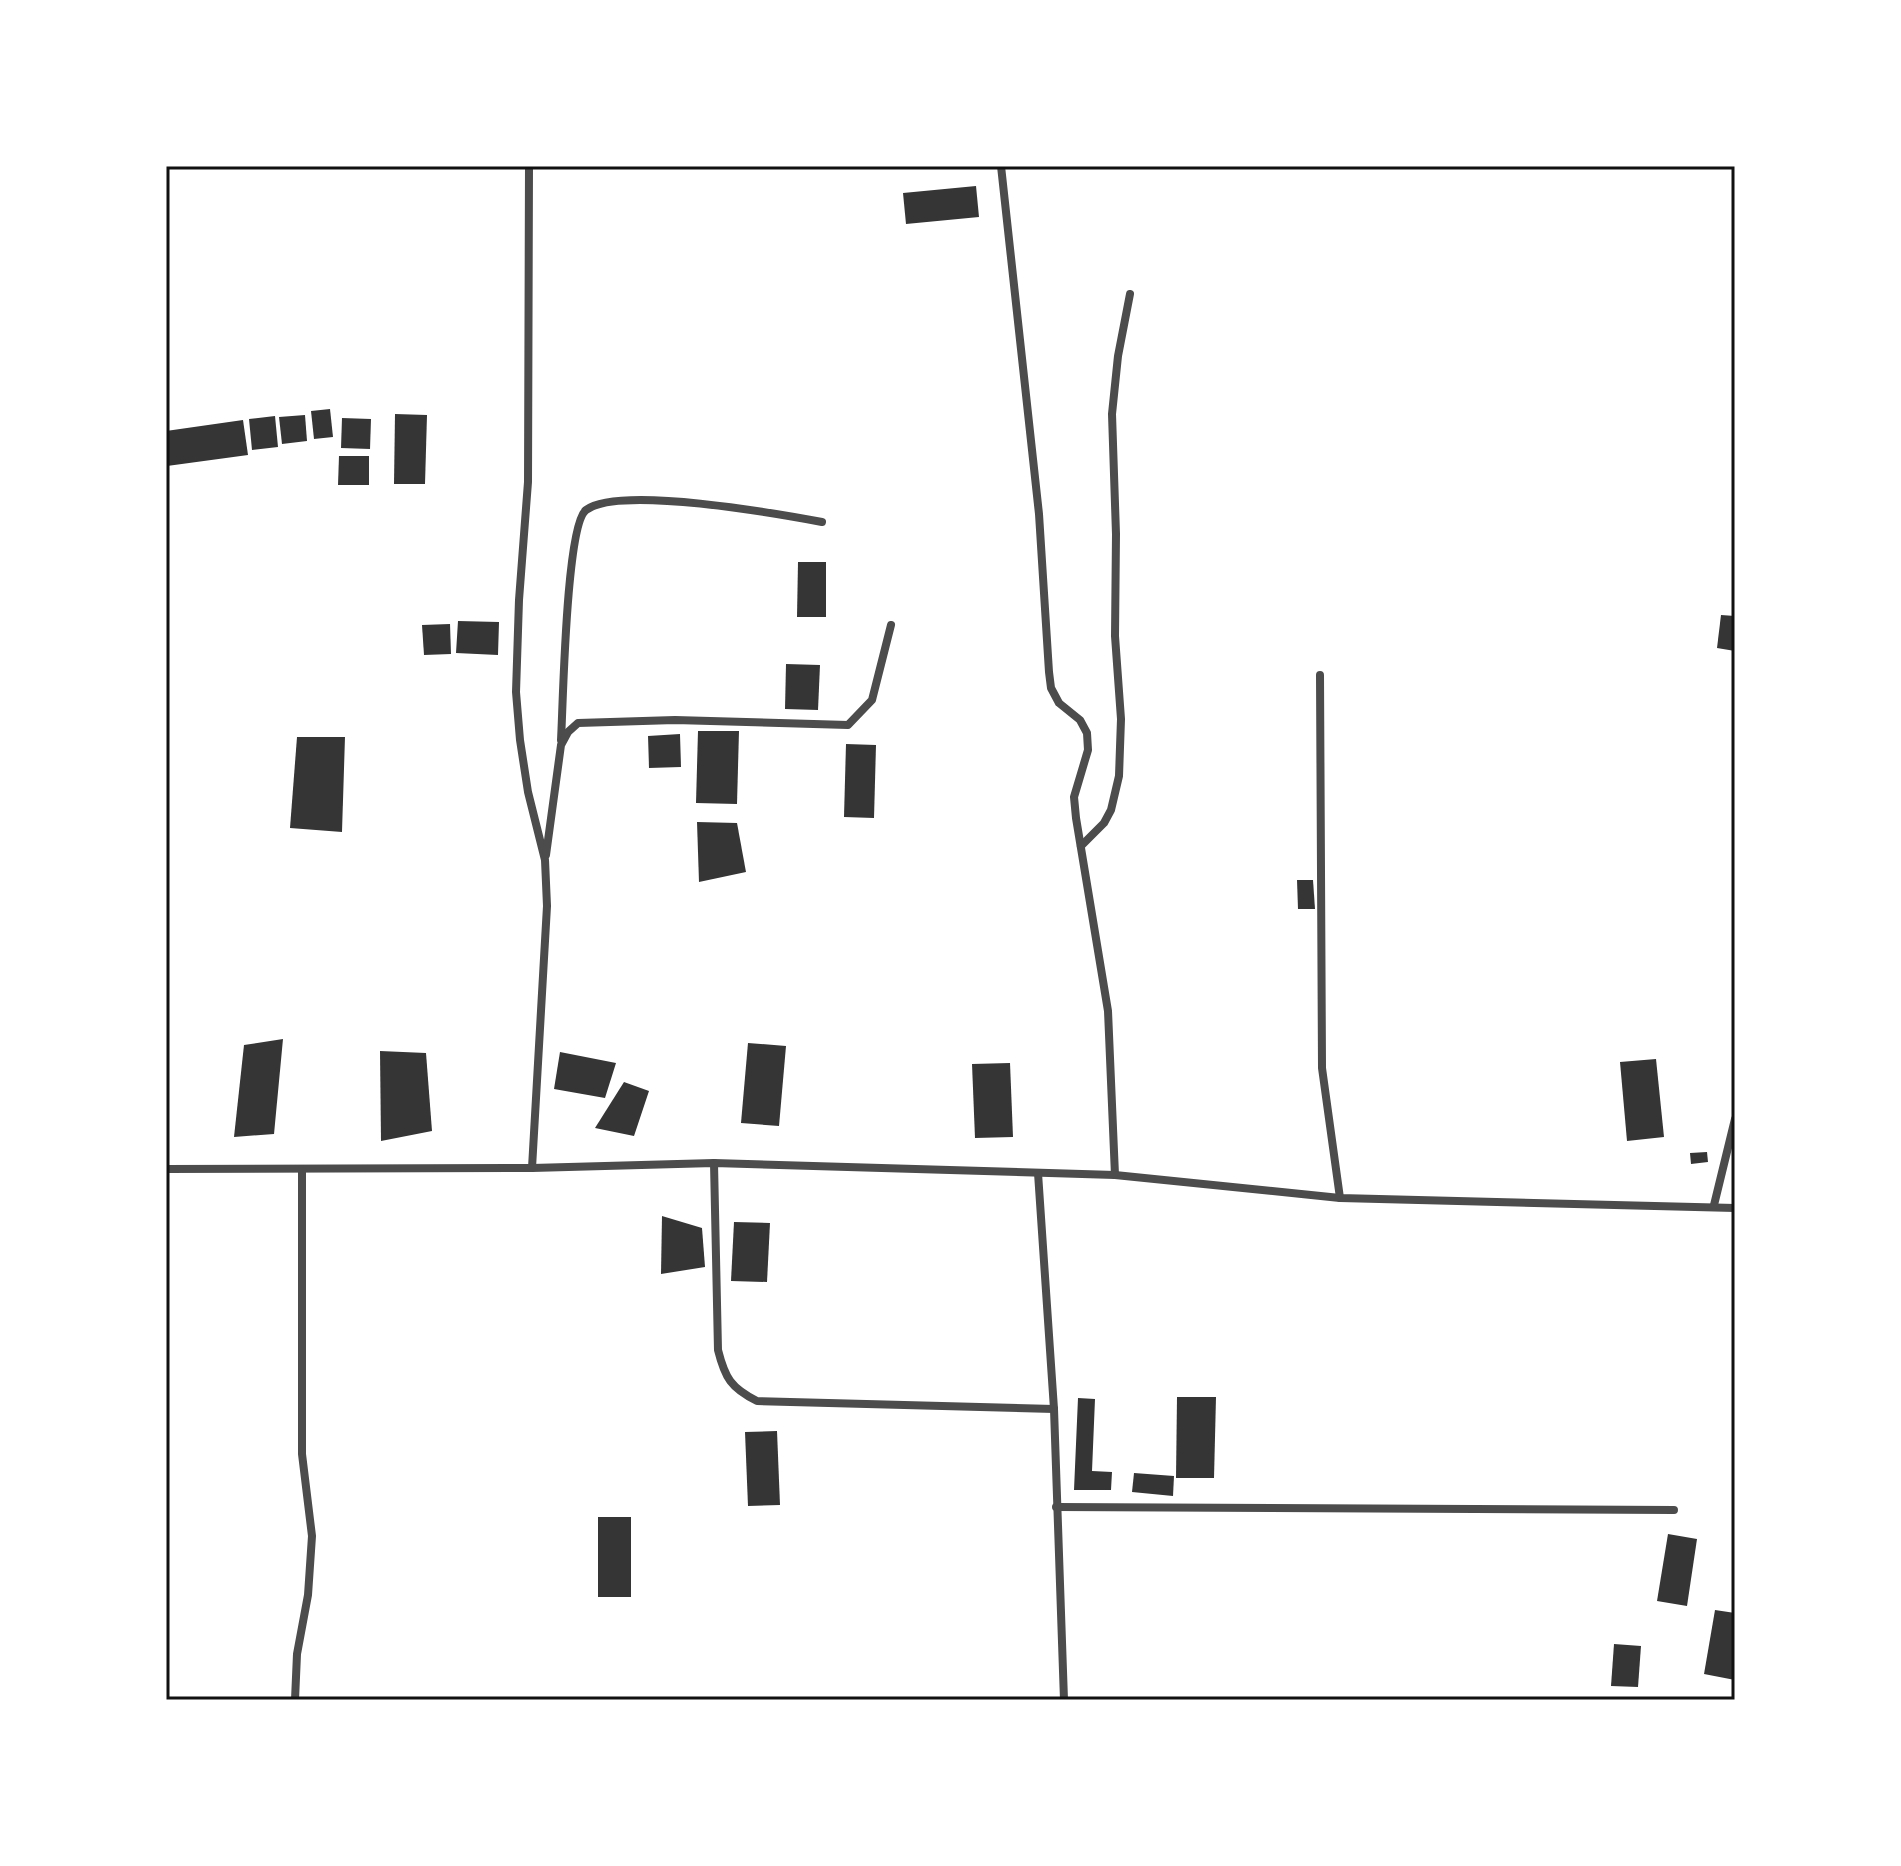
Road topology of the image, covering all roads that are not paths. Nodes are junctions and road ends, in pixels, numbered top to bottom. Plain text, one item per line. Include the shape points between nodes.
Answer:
1 (529, 166) edge
2 (1001, 166) edge
3 (1130, 294) dead end
4 (822, 522) dead end
5 (891, 625) dead end
6 (1320, 675) dead end
7 (561, 745) junction
8 (1081, 846) junction
9 (545, 860) junction
10 (1735, 1119) edge
11 (714, 1163) junction
12 (532, 1168) junction
13 (166, 1169) edge
14 (302, 1169) junction
15 (1038, 1173) junction
16 (1115, 1175) junction
17 (1340, 1198) junction
18 (1714, 1205) junction
19 (1735, 1208) edge
20 (1054, 1409) junction
21 (1056, 1507) junction
22 (1674, 1510) dead end
23 (295, 1700) edge
24 (1064, 1700) edge

1 - 9 street via 528,482 516,692 528,792
2 - 8 street via 1039,514 1051,688 1087,733 1088,750 1074,797
3 - 8 street via 1112,414 1119,776 1104,823
4 - 7 street via 737,507 643,500 614,500 586,510 572,562
5 - 7 street via 872,700 848,725 619,720 578,723
6 - 17 street via 1322,1068
7 - 9 street
8 - 16 street via 1108,1011
9 - 12 street
10 - 18 street
11 - 12 street
11 - 15 street
11 - 20 street via 718,1350 723,1371 737,1391 757,1401
12 - 14 street
13 - 14 street
14 - 23 street via 302,1454 312,1536
15 - 16 street
15 - 20 street
16 - 17 street
17 - 18 street
18 - 19 street
20 - 21 street
21 - 22 street
21 - 24 street

